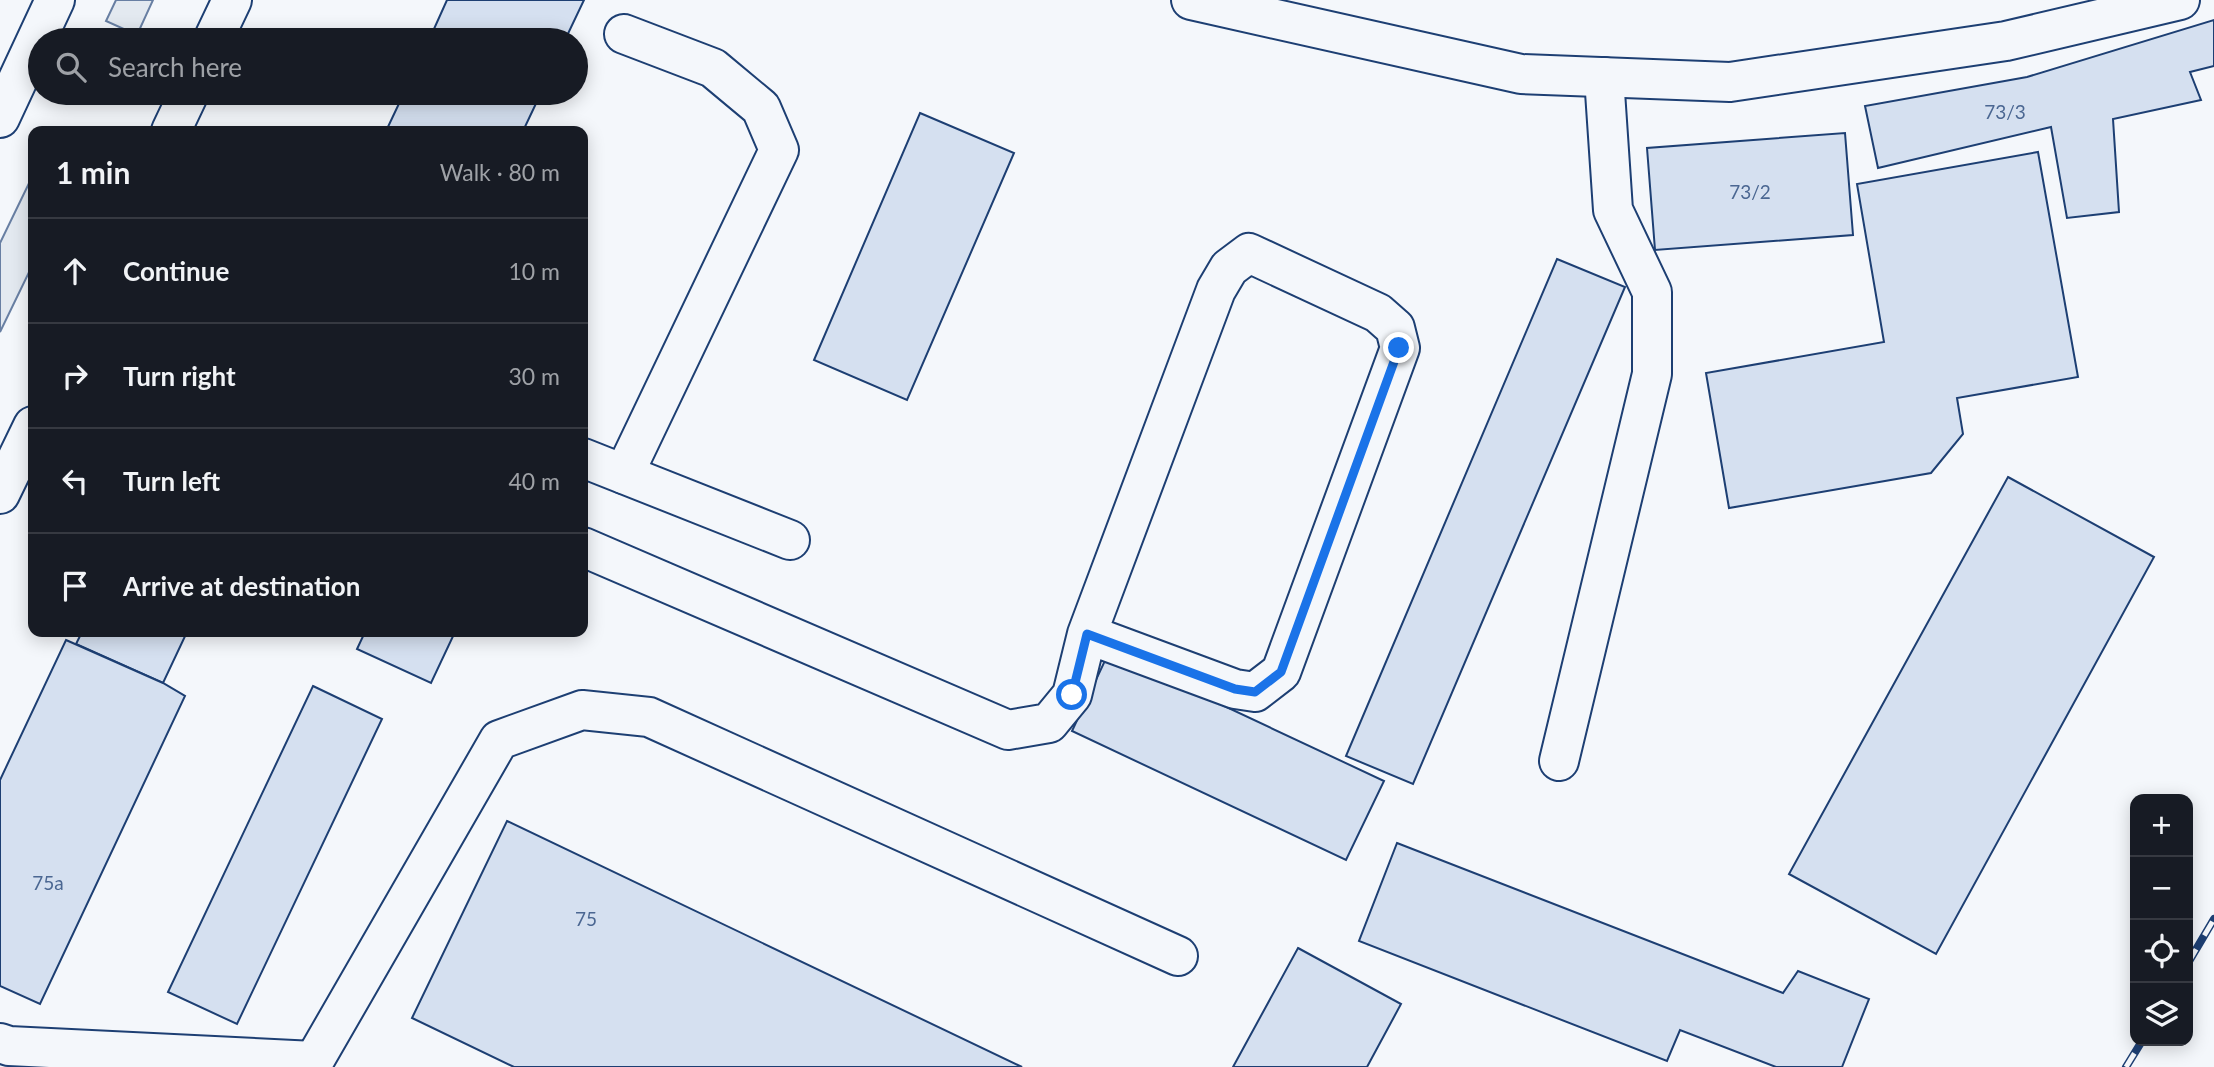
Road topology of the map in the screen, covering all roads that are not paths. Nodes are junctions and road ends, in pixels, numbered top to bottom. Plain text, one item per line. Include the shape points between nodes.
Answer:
1 (55, 0) edge
2 (232, 0) edge
3 (1191, 0) edge
4 (2180, 0) edge
5 (42, 28) edge
6 (219, 28) edge
7 (624, 34) dead end
8 (28, 58) edge
9 (1604, 77) junction
10 (184, 105) edge
11 (0, 118) edge
12 (174, 126) edge
13 (28, 436) edge
14 (588, 460) edge
15 (624, 474) junction
16 (0, 494) edge
17 (790, 540) dead end
18 (588, 549) edge
19 (1087, 634) junction
20 (1559, 761) dead end
21 (1178, 956) dead end
22 (0, 1043) edge
23 (320, 1064) edge

1 - 5 main road
2 - 6 main road
3 - 9 main road via 1521,74
4 - 9 main road via 2006,41 1730,82
7 - 15 main road via 713,68 761,108 779,150
8 - 11 main road
9 - 20 main road via 1613,210 1652,292 1652,374
10 - 12 main road
13 - 16 main road
14 - 15 main road
15 - 17 main road
18 - 19 main road via 1008,730 1049,723 1072,695
19 - 19 main road via 1216,290 1229,268 1249,253 1378,313 1395,328 1399,348 1281,672 1255,692 1235,689
21 - 23 main road via 649,717 582,710 499,740
22 - 23 main road

